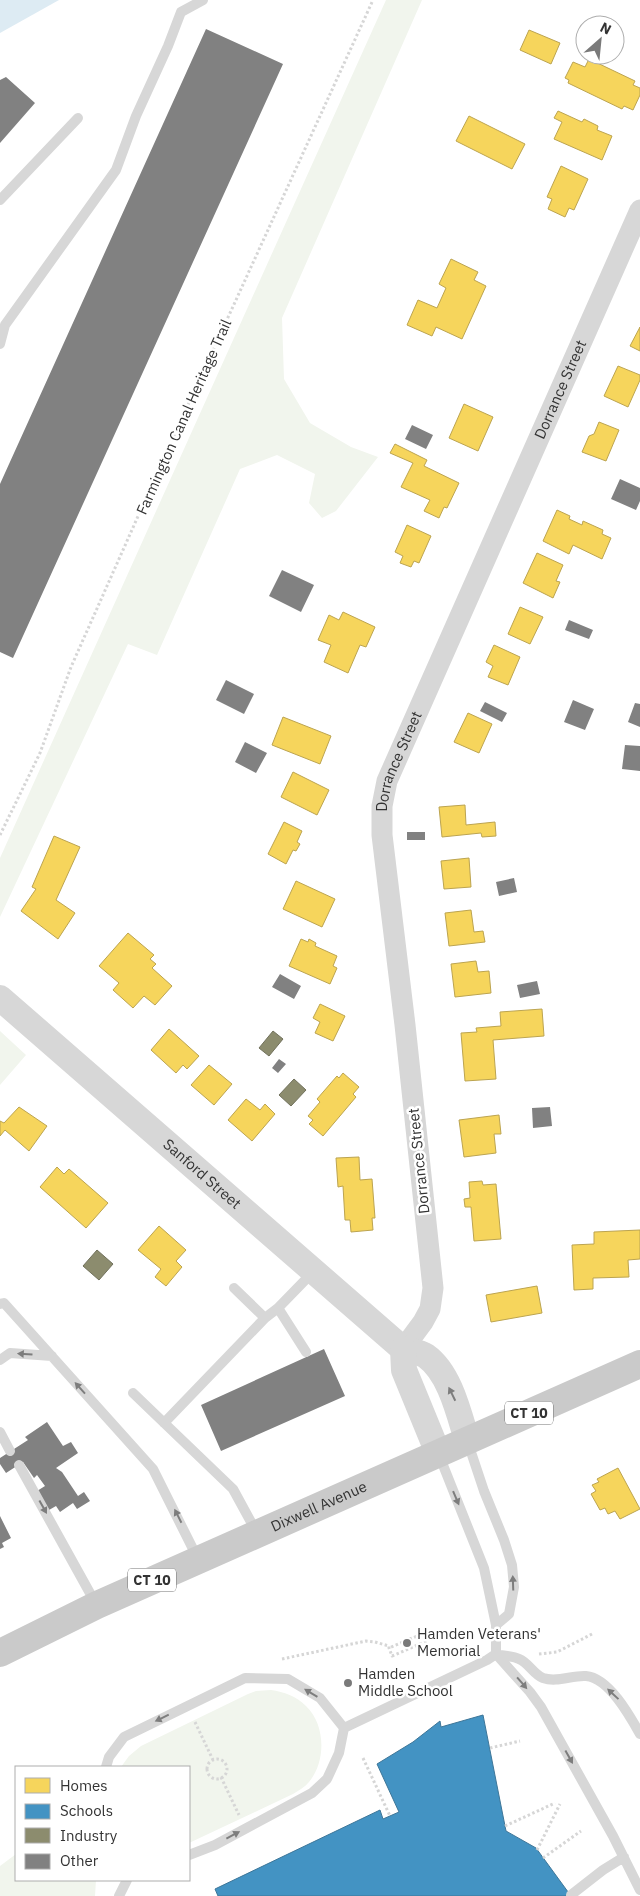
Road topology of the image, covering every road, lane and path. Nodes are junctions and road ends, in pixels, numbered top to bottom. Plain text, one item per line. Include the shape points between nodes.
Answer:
1 (203, 0) edge
2 (373, 0) edge
3 (78, 118) dead end
4 (0, 200) edge
5 (640, 210) edge
6 (0, 344) edge
7 (0, 835) edge
8 (0, 998) edge
9 (314, 1271) junction
10 (234, 1288) dead end
11 (0, 1304) edge
12 (278, 1308) junction
13 (266, 1318) junction
14 (403, 1349) junction
15 (306, 1352) dead end
16 (52, 1356) junction
17 (0, 1360) edge
18 (640, 1364) edge
19 (133, 1393) dead end
20 (164, 1423) junction
21 (0, 1432) edge
22 (468, 1440) junction
23 (10, 1451) dead end
24 (438, 1453) junction
25 (18, 1465) dead end
26 (257, 1534) junction
27 (198, 1560) junction
28 (97, 1605) junction
29 (496, 1625) junction
30 (594, 1633) dead end
31 (389, 1648) junction
32 (0, 1653) edge
33 (496, 1654) junction
34 (532, 1655) dead end
35 (282, 1659) dead end
36 (194, 1722) dead end
37 (344, 1728) junction
38 (640, 1734) edge
39 (520, 1741) dead end
40 (490, 1748) dead end
41 (363, 1758) dead end
42 (213, 1760) junction
43 (106, 1766) edge
44 (221, 1777) junction
45 (555, 1803) dead end
46 (560, 1804) dead end
47 (390, 1816) dead end
48 (240, 1817) dead end
49 (505, 1826) dead end
50 (581, 1831) dead end
51 (537, 1850) dead end
52 (190, 1855) edge
53 (624, 1857) junction
54 (543, 1858) dead end
55 (126, 1881) edge
56 (640, 1890) edge
57 (571, 1895) edge
58 (119, 1896) edge

1 - 6 lane via 181,12 116,170 5,324
2 - 7 path, Farmington Canal Heritage Trail via 167,451 71,668 40,754
3 - 4 lane
5 - 14 street, Dorrance Street via 387,781 382,806 382,835 433,1288 430,1309
8 - 9 street, Sanford Street
9 - 12 lane
9 - 14 street, Sanford Street
10 - 13 lane
11 - 16 lane via 4,1303
12 - 13 lane
12 - 15 lane
13 - 20 lane
22 -> 14 street, Sanford Street via 455,1400 435,1364 424,1355
14 - 24 street via 404,1370
16 -> 17 lane via 10,1353
27 -> 16 lane via 153,1469
18 - 22 main road, Dixwell Avenue / CT 10
19 - 20 lane
20 - 26 lane via 233,1489
21 - 23 lane
22 - 24 main road, Dixwell Avenue / CT 10
29 -> 22 lane via 509,1614 514,1587 512,1564
24 - 26 main road, Dixwell Avenue / CT 10
24 -> 29 lane via 484,1568
25 -> 28 lane
26 - 27 main road, Dixwell Avenue / CT 10
27 - 28 main road, Dixwell Avenue / CT 10
28 - 32 main road, Dixwell Avenue / CT 10
29 - 33 lane
30 - 34 path via 557,1652
31 - 31 path via 392,1656 427,1641 424,1632
31 - 35 path via 366,1641
33 - 37 lane
38 -> 33 lane via 630,1714 602,1683 587,1676 546,1678 534,1673 520,1659
33 -> 53 lane via 540,1707
36 - 42 path
37 -> 43 lane via 320,1698 288,1679 245,1678 124,1737 108,1757
52 -> 37 lane via 215,1845 312,1793 327,1779
39 - 40 path
41 - 47 path
42 - 44 path via 222,1761 226,1766 226,1773
42 - 44 path via 208,1773 215,1778
44 - 48 path
45 - 49 path
46 - 51 path
50 - 54 path
53 - 56 lane
53 - 57 lane
55 - 58 lane

